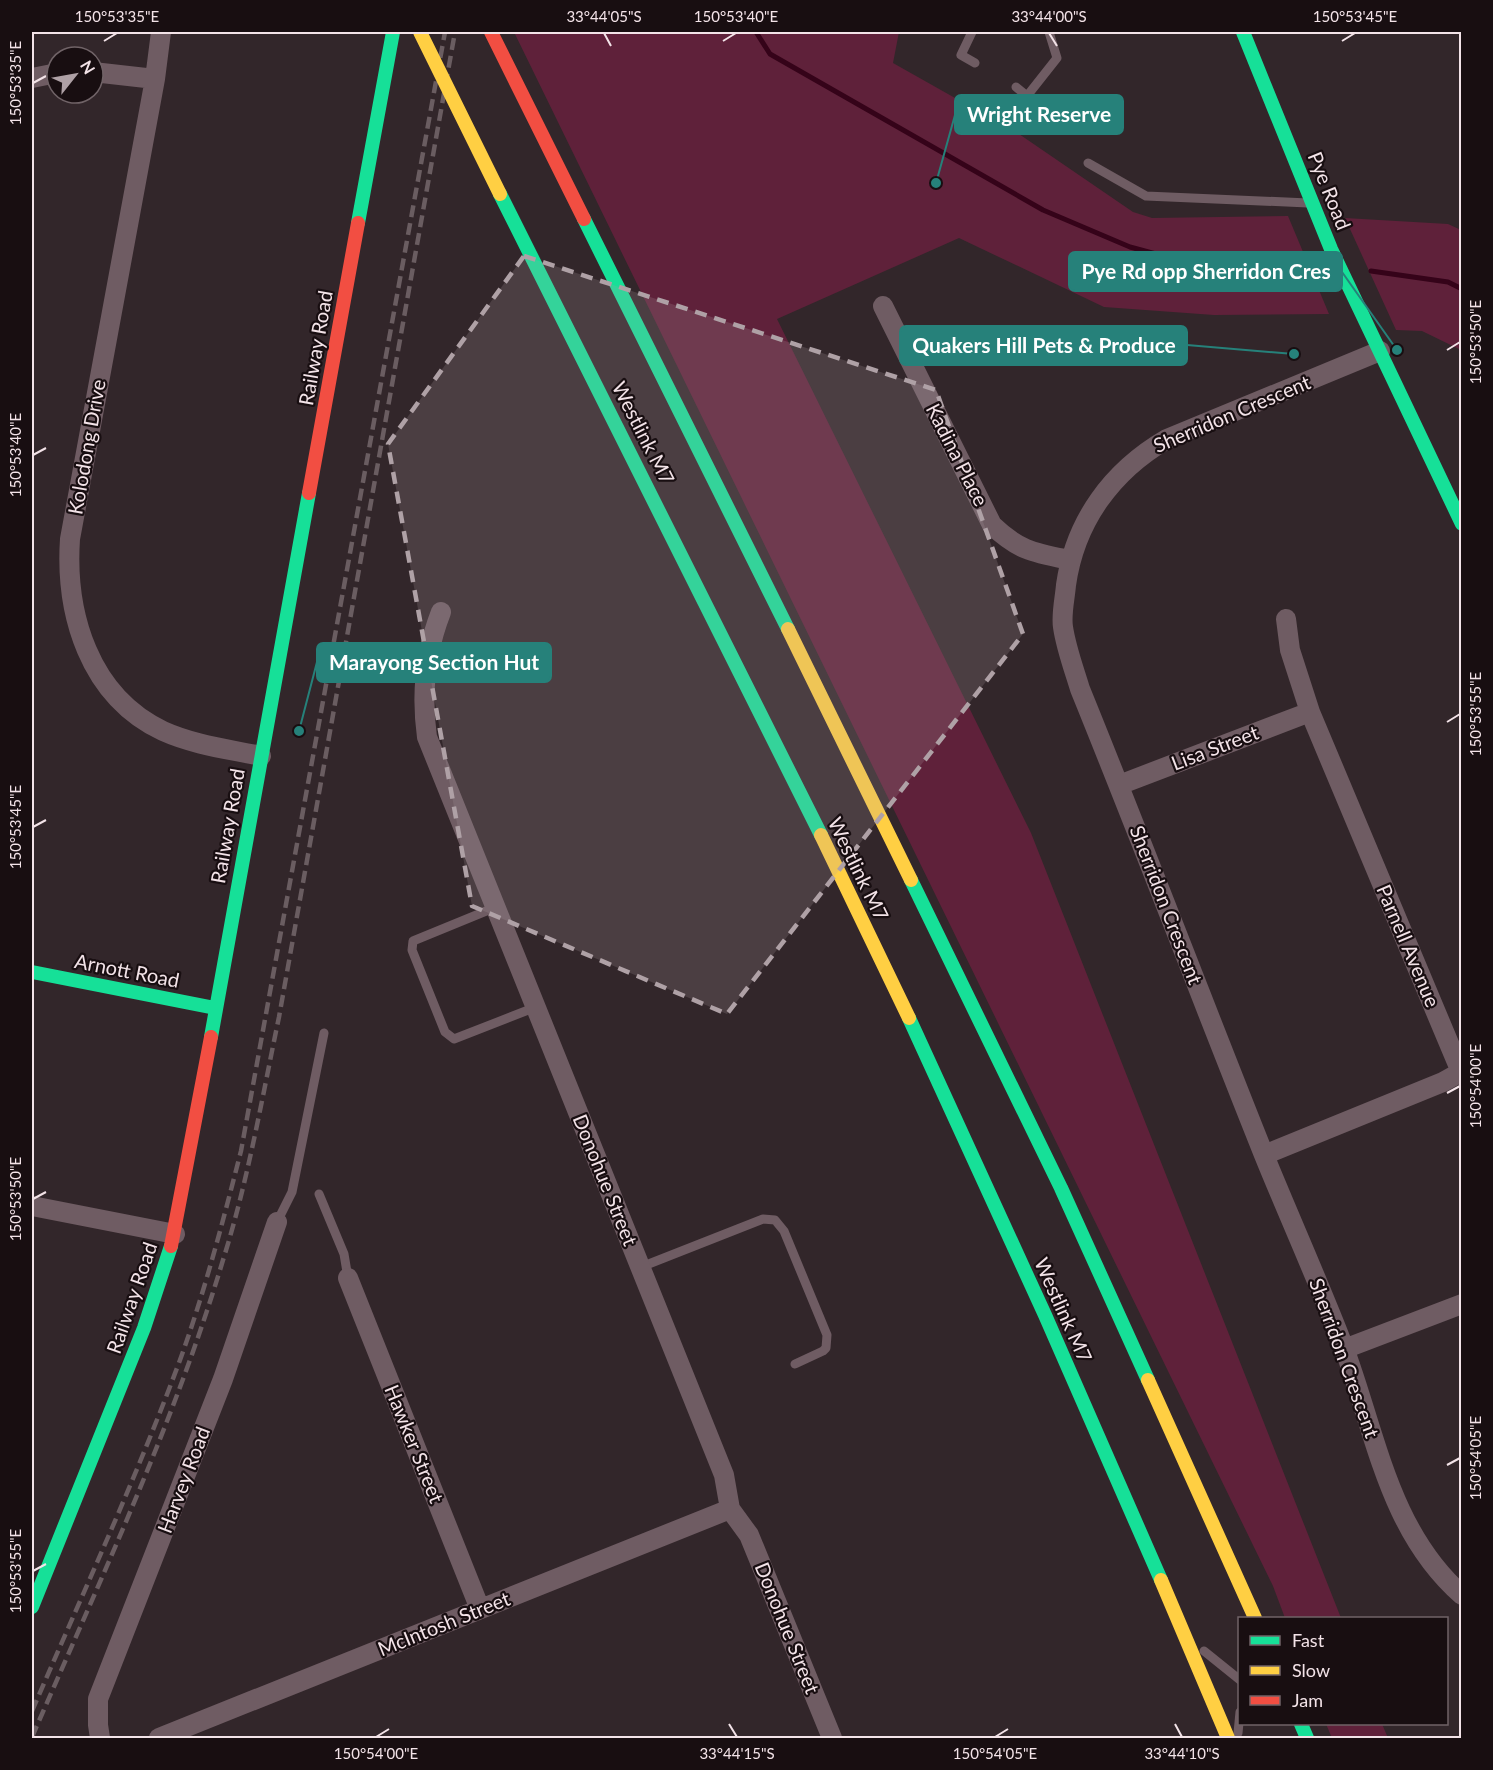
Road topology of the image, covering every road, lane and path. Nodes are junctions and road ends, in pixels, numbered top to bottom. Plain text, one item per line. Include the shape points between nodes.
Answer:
1 (161, 32) edge
2 (393, 32) edge
3 (420, 32) edge
4 (491, 32) edge
5 (972, 32) edge
6 (1049, 32) edge
7 (1244, 32) edge
8 (975, 63) dead end
9 (105, 73) edge
10 (155, 79) junction
11 (1016, 87) dead end
12 (1088, 163) dead end
13 (1313, 203) junction
14 (883, 306) dead end
15 (1380, 351) junction
16 (1461, 524) edge
17 (1070, 560) junction
18 (441, 612) dead end
19 (1286, 620) dead end
20 (1310, 712) junction
21 (261, 756) junction
22 (1119, 785) junction
23 (496, 907) junction
24 (32, 972) edge
25 (536, 1007) junction
26 (215, 1008) junction
27 (324, 1033) dead end
28 (1264, 1155) junction
29 (319, 1194) dead end
30 (32, 1206) edge
31 (277, 1222) joint
32 (175, 1234) junction
33 (640, 1267) junction
34 (348, 1278) joint
35 (1461, 1304) edge
36 (1344, 1349) junction
37 (795, 1364) dead end
38 (730, 1509) junction
39 (1461, 1595) edge
40 (1247, 1601) junction
41 (32, 1607) edge
42 (480, 1609) junction
43 (1246, 1617) edge
44 (1255, 1617) edge
45 (1185, 1637) junction
46 (1238, 1679) edge
47 (100, 1738) edge
48 (159, 1738) edge
49 (832, 1738) edge
50 (1228, 1738) edge

1 - 10 street, Kolodong Drive
2 - 21 main road, Railway Road
3 - 45 main road, Westlink M7, bridge via 673,535 931,1065
4 - 40 main road via 1061,1188
5 - 8 lane via 961,56
6 - 11 lane via 1057,58 1027,96
7 - 13 main road, Pye Road
9 - 10 street
10 - 21 street, Kolodong Drive via 70,539 69,590 89,655 121,701 161,730 180,738
12 - 13 lane via 1146,196
13 - 15 main road, Pye Road
14 - 17 street, Kadina Place via 992,525 1010,542
15 - 16 main road, Pye Road
15 - 17 street, Sherridon Crescent via 1195,426 1144,452 1107,489 1088,517
17 - 22 street, Sherridon Crescent via 1065,634 1080,689
18 - 23 street, Donohue Street via 430,641 422,705 427,737
19 - 20 street, Parnell Avenue via 1290,650
20 - 22 street, Lisa Street
20 - 28 street, Parnell Avenue via 1461,1072
21 - 26 main road, Railway Road
22 - 28 street, Sherridon Crescent
23 - 25 street, Donohue Street
23 - 25 lane via 413,941 412,950 445,1032 454,1039
24 - 26 main road, Arnott Road
25 - 33 street, Donohue Street
26 - 32 main road, Railway Road
27 - 31 lane via 292,1192
28 - 36 street, Sherridon Crescent
29 - 34 lane via 344,1254
30 - 32 street
31 - 47 street, Harvey Road via 223,1379 98,1699
32 - 41 main road, Railway Road via 144,1328
33 - 37 lane via 763,1219 775,1220 784,1231 826,1335 823,1351
33 - 38 street, Donohue Street via 724,1474
34 - 42 street, Hawker Street
35 - 36 street
36 - 39 street, Sherridon Crescent via 1389,1486 1408,1529 1428,1560
38 - 42 street, McIntosh Street
38 - 49 street, Donohue Street via 749,1535
40 - 43 lane
40 - 44 main road
42 - 48 street, McIntosh Street
45 - 46 lane
45 - 50 main road, Westlink M7

